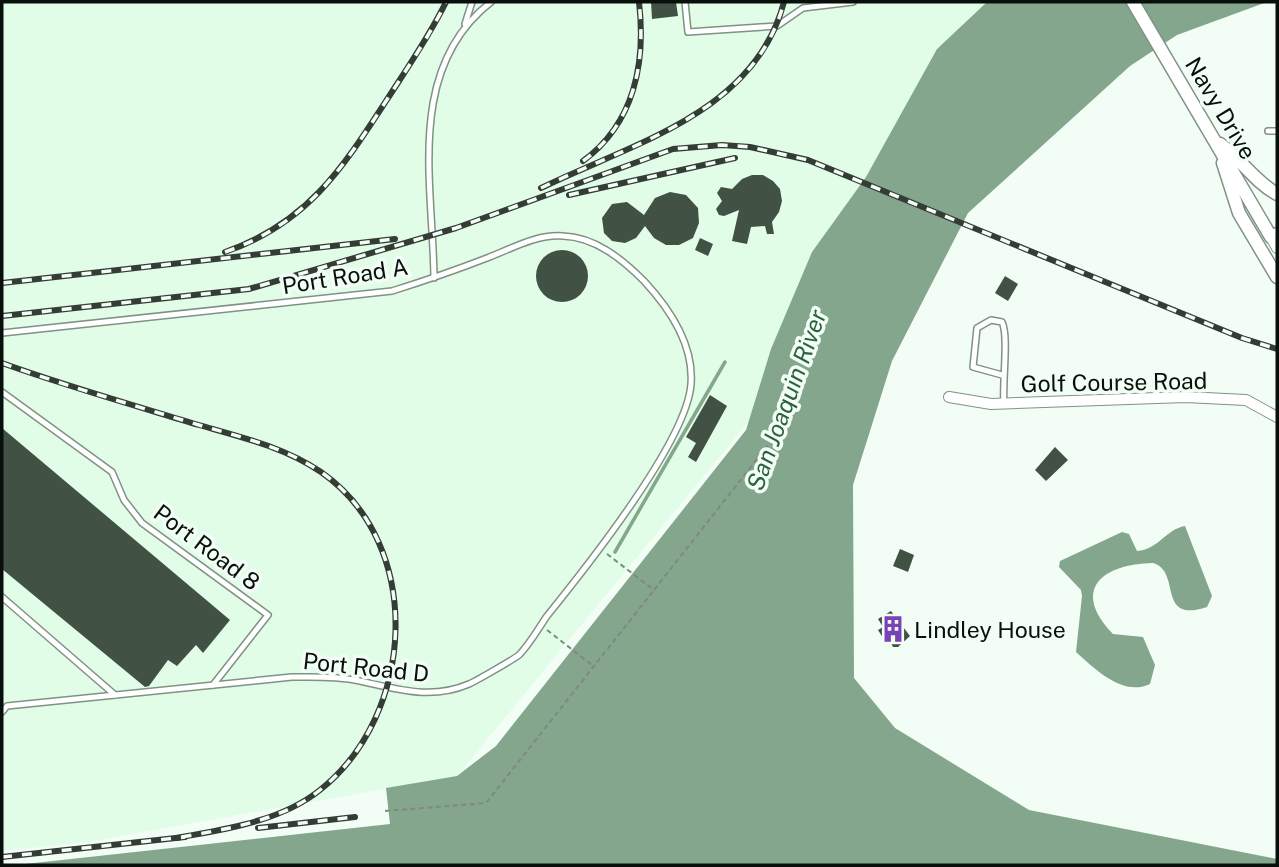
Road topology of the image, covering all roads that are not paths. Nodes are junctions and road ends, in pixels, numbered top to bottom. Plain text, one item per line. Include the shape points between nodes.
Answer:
1 (472, 2) edge
2 (491, 2) edge
3 (685, 2) edge
4 (853, 2) edge
5 (1133, 2) edge
6 (464, 27) junction
7 (1268, 131) dead end
8 (1277, 131) edge
9 (1217, 142) junction
10 (1277, 194) edge
11 (1276, 241) edge
12 (1277, 277) edge
13 (434, 278) junction
14 (2, 333) edge
15 (1002, 374) junction
16 (691, 379) joint
17 (2, 392) edge
18 (949, 397) dead end
19 (1004, 404) junction
20 (1277, 417) edge
21 (2, 597) edge
22 (213, 685) junction
23 (115, 695) junction
24 (2, 712) edge

1 - 6 lane
2 - 6 lane
3 - 4 lane via 688,32 777,26 803,8
5 - 9 street, Navy Drive
6 - 13 lane via 447,57 430,108
7 - 8 lane
9 - 10 street
9 - 11 street, Navy Drive
9 - 12 street via 1239,213
13 - 14 lane, Port Road A via 392,290
13 - 16 lane, Port Road A via 543,237 590,241 636,273 667,308 684,342
15 - 15 lane via 1006,333 1002,322 991,320 977,328 972,367
15 - 19 lane
16 - 22 lane, Port Road D via 687,407 668,444 601,549 517,656 448,691 406,692 330,676
17 - 22 lane, Port Road 8 via 112,472 124,500 142,523 268,615
18 - 19 street, Golf Course Road
19 - 20 street, Golf Course Road via 1185,397 1246,400
21 - 23 lane
22 - 23 lane, Port Road D
23 - 24 lane, Port Road D via 8,706

